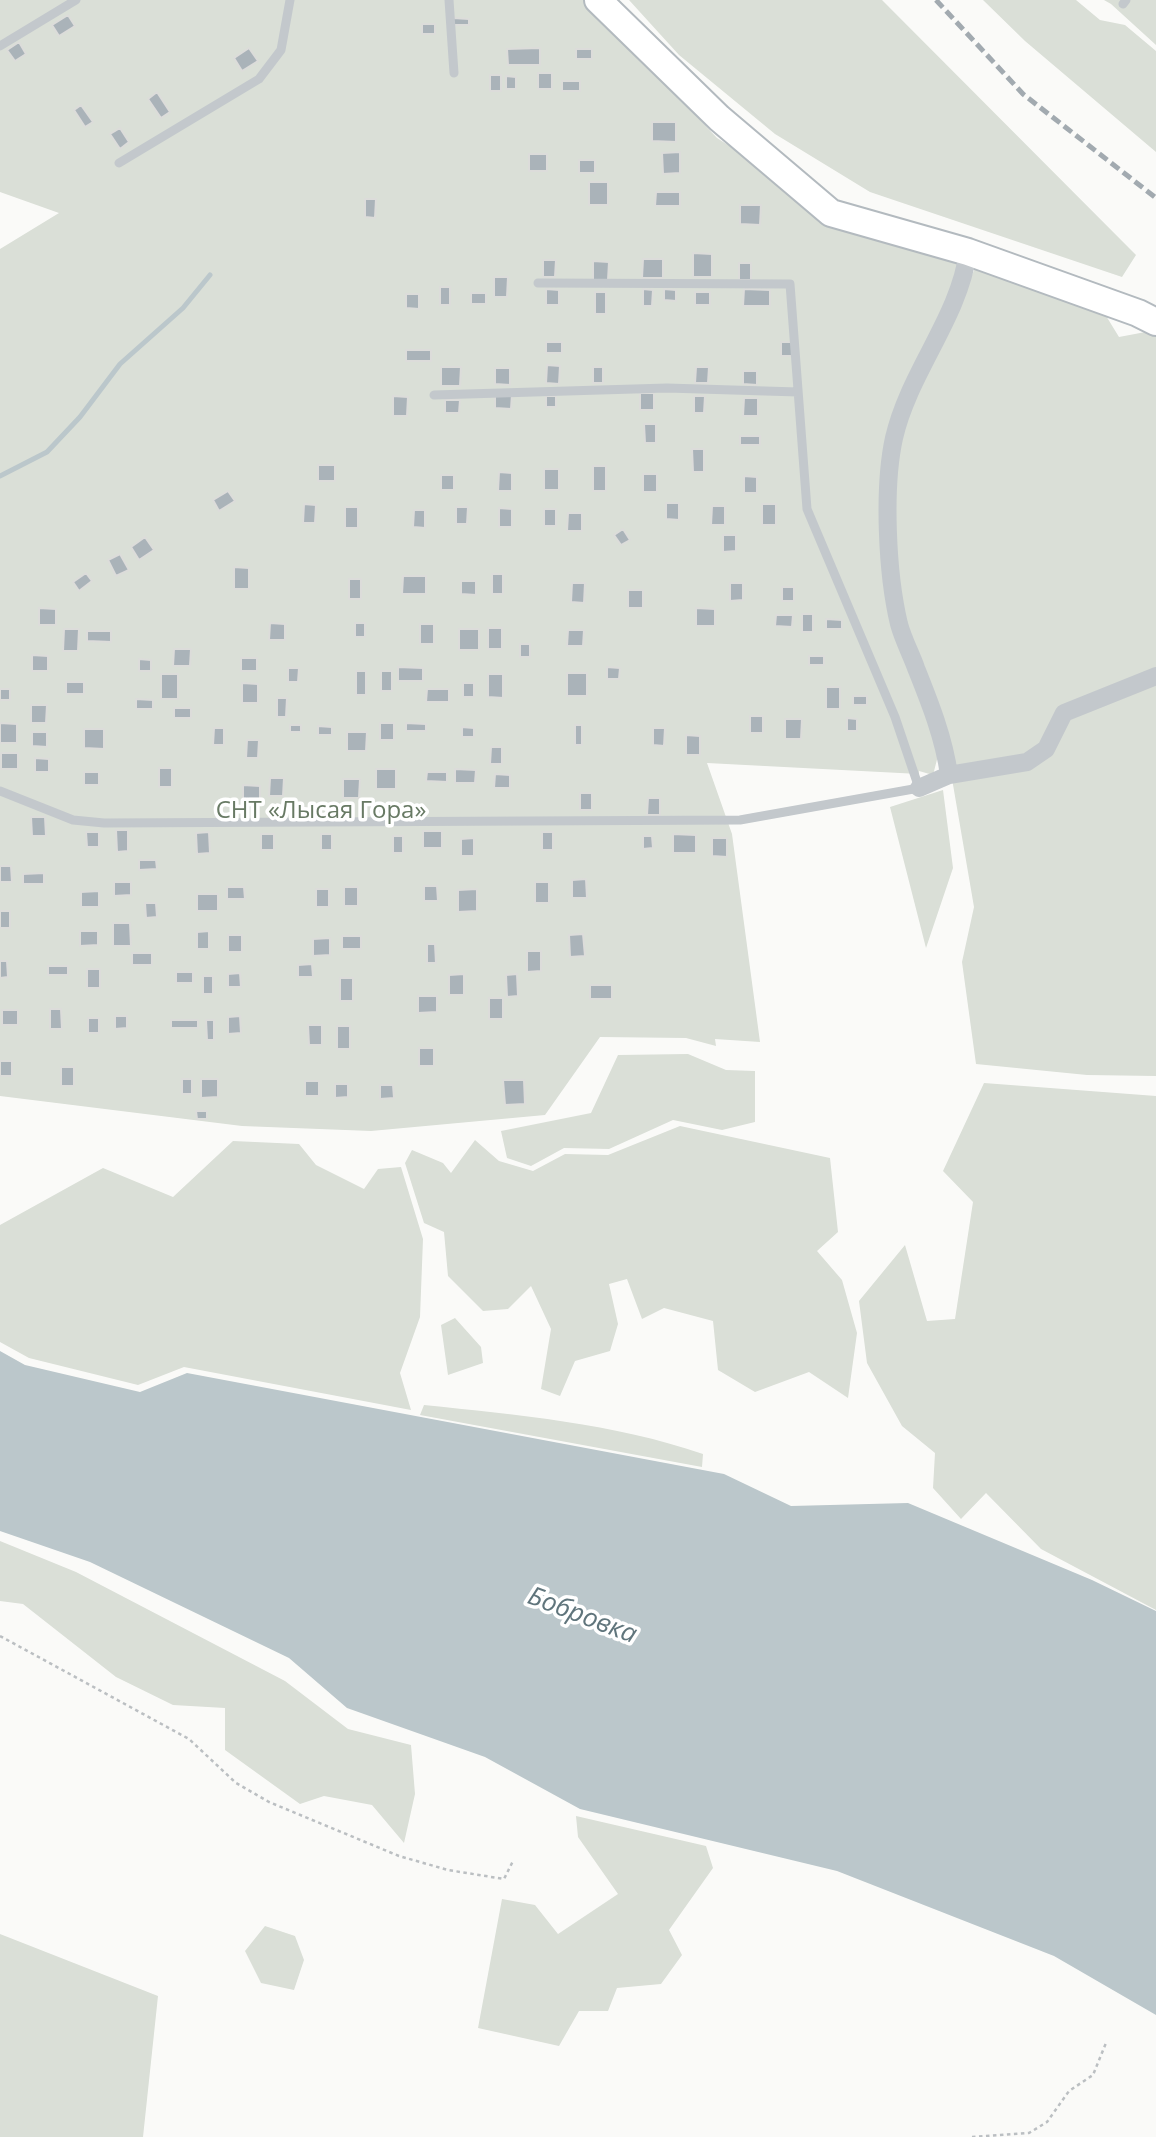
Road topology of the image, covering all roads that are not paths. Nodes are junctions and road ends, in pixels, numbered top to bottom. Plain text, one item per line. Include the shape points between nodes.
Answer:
1 (76, 0) edge
2 (290, 0) edge
3 (449, 0) edge
4 (598, 0) edge
5 (0, 46) edge
6 (454, 73) dead end
7 (119, 163) dead end
8 (968, 251) junction
9 (538, 283) dead end
10 (1156, 322) edge
11 (798, 392) junction
12 (434, 395) dead end
13 (1156, 676) edge
14 (949, 775) junction
15 (919, 788) junction
16 (0, 791) edge

1 - 5 lane
2 - 7 lane via 281,50 260,79
3 - 6 lane
4 - 8 main road via 719,118 831,213
8 - 10 main road
8 - 14 street via 964,280 912,387 894,439 888,512 899,625 945,751
9 - 11 lane via 790,284
11 - 12 lane via 667,388
11 - 15 lane via 807,509 866,645
13 - 14 street via 1064,713 1045,749 1027,762
14 - 15 street
15 - 16 lane via 740,820 104,823 73,820

